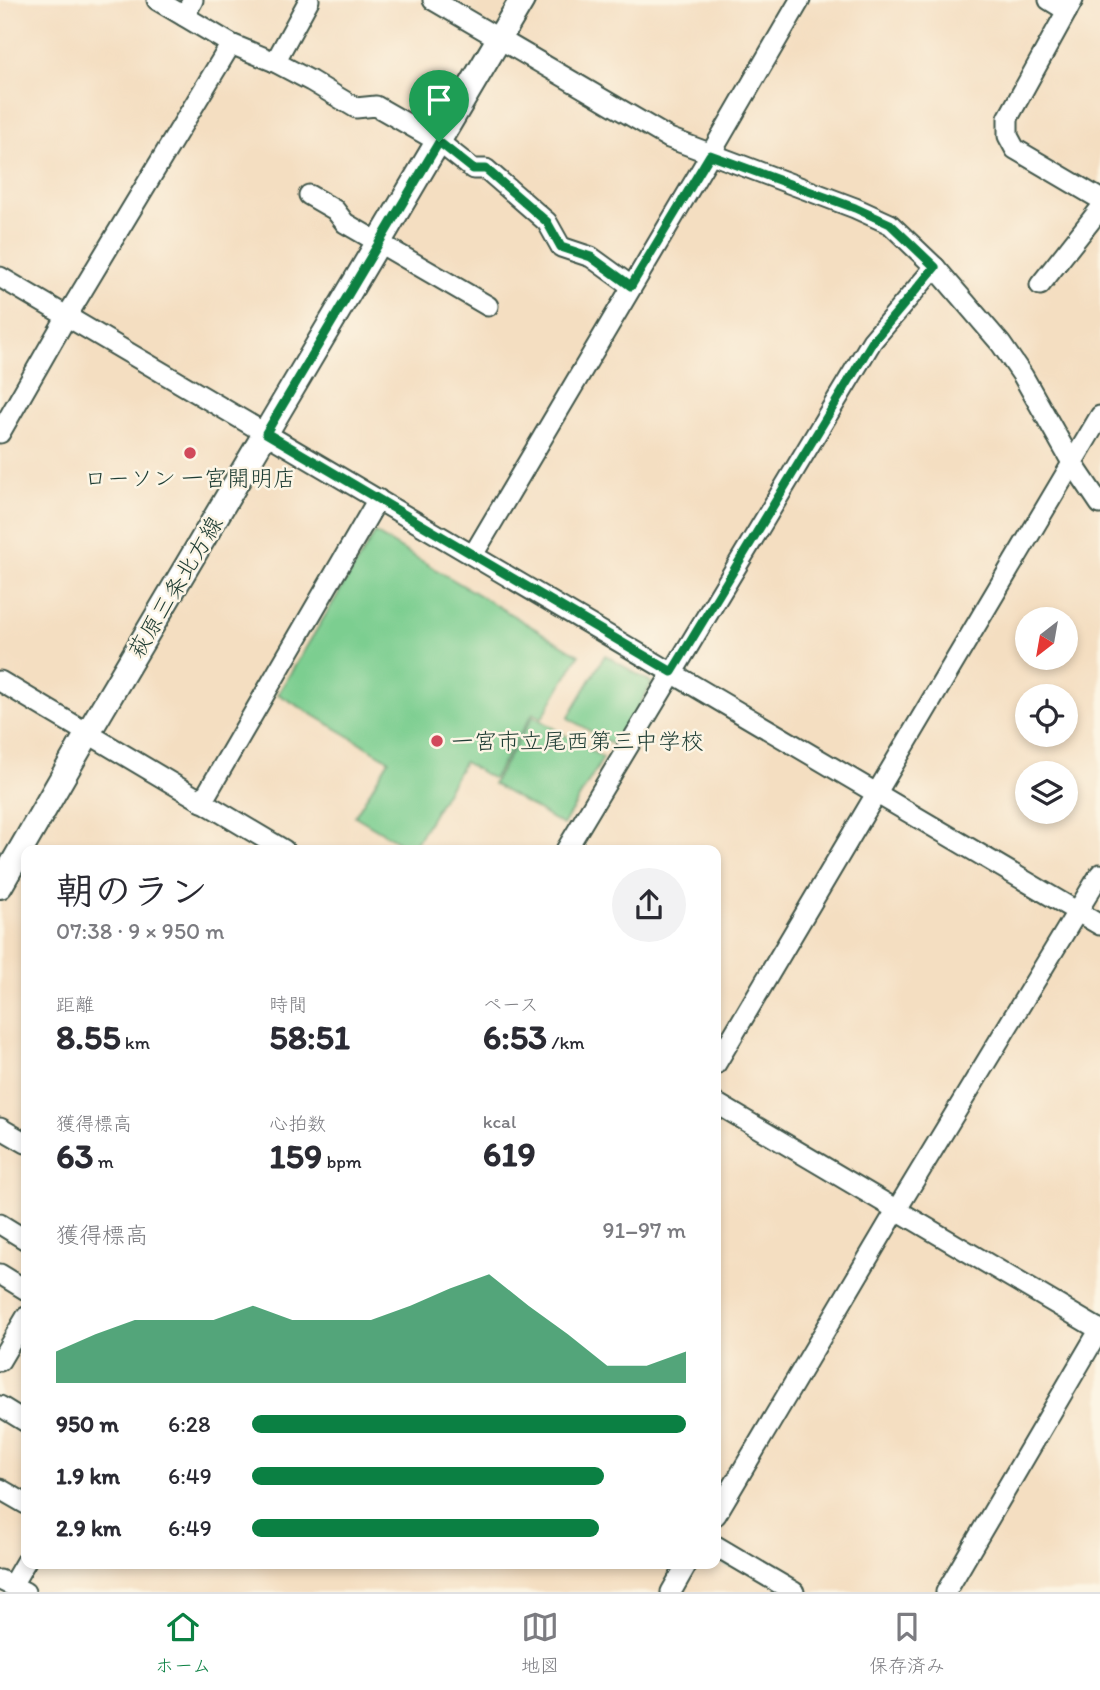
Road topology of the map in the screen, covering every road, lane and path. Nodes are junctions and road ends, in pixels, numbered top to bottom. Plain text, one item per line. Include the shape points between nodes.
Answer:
1 (157, 0) edge
2 (309, 0) edge
3 (433, 0) edge
4 (522, 0) edge
5 (800, 0) edge
6 (1049, 0) edge
7 (1070, 5) edge
8 (189, 8) edge
9 (498, 39) junction
10 (231, 44) junction
11 (275, 62) junction
12 (439, 142) junction
13 (710, 155) junction
14 (310, 195) dead end
15 (1100, 200) edge
16 (1100, 209) edge
17 (379, 243) junction
18 (935, 267) junction
19 (0, 277) edge
20 (1040, 285) dead end
21 (631, 286) junction
22 (488, 306) dead end
23 (67, 316) junction
24 (1100, 416) edge
25 (0, 433) edge
26 (266, 433) junction
27 (1072, 461) junction
28 (378, 499) junction
29 (1100, 504) edge
30 (473, 555) junction
31 (672, 672) junction
32 (0, 681) edge
33 (88, 733) junction
34 (875, 792) junction
35 (202, 802) junction
36 (24, 845) edge
37 (275, 845) edge
38 (569, 845) edge
39 (21, 850) edge
40 (1100, 874) edge
41 (0, 887) edge
42 (1078, 912) junction
43 (1100, 925) edge
44 (721, 1055) edge
45 (721, 1106) edge
46 (0, 1128) edge
47 (21, 1140) edge
48 (897, 1209) junction
49 (0, 1224) edge
50 (21, 1237) edge
51 (0, 1274) edge
52 (21, 1287) edge
53 (21, 1326) edge
54 (1100, 1329) edge
55 (0, 1362) edge
56 (0, 1406) edge
57 (21, 1419) edge
58 (0, 1489) edge
59 (21, 1501) edge
60 (721, 1507) edge
61 (721, 1549) edge
62 (21, 1569) edge
63 (684, 1569) edge
64 (12, 1586) edge
65 (671, 1592) edge
66 (794, 1592) edge
67 (946, 1592) edge

1 - 8 street
2 - 11 street
3 - 9 street
4 - 9 main road, 萩原三条北方線
5 - 13 street
6 - 7 street
7 - 15 street via 1008,118 1008,136 1015,149
8 - 10 street
9 - 12 main road, 萩原三条北方線
9 - 13 street via 669,138
10 - 11 street
10 - 23 street
11 - 12 street via 356,108 376,106
12 - 17 main road, 萩原三条北方線
12 - 21 street via 473,169 486,169 510,188 547,222 561,247 591,257
13 - 18 street via 890,224
13 - 21 street
14 - 17 street
16 - 20 street
17 - 22 street
17 - 26 main road, 萩原三条北方線
18 - 27 street via 1001,344
18 - 31 street via 873,341
19 - 23 street
21 - 30 street
23 - 25 street
23 - 26 street
24 - 27 street
26 - 28 street
26 - 33 main road, 萩原三条北方線
27 - 29 street
27 - 34 street
28 - 30 street
28 - 35 street
30 - 31 street
31 - 34 street
31 - 38 street
32 - 33 street
33 - 35 street
33 - 36 main road, 萩原三条北方線
34 - 42 street
34 - 44 street
35 - 37 street
39 - 41 main road, 萩原三条北方線
40 - 42 street
42 - 43 street
42 - 48 street
45 - 48 street
46 - 47 street
48 - 54 street
48 - 60 street
49 - 50 street
51 - 52 street
53 - 55 street
54 - 67 street
56 - 57 street
58 - 59 street
61 - 66 street
62 - 64 street
63 - 65 street

